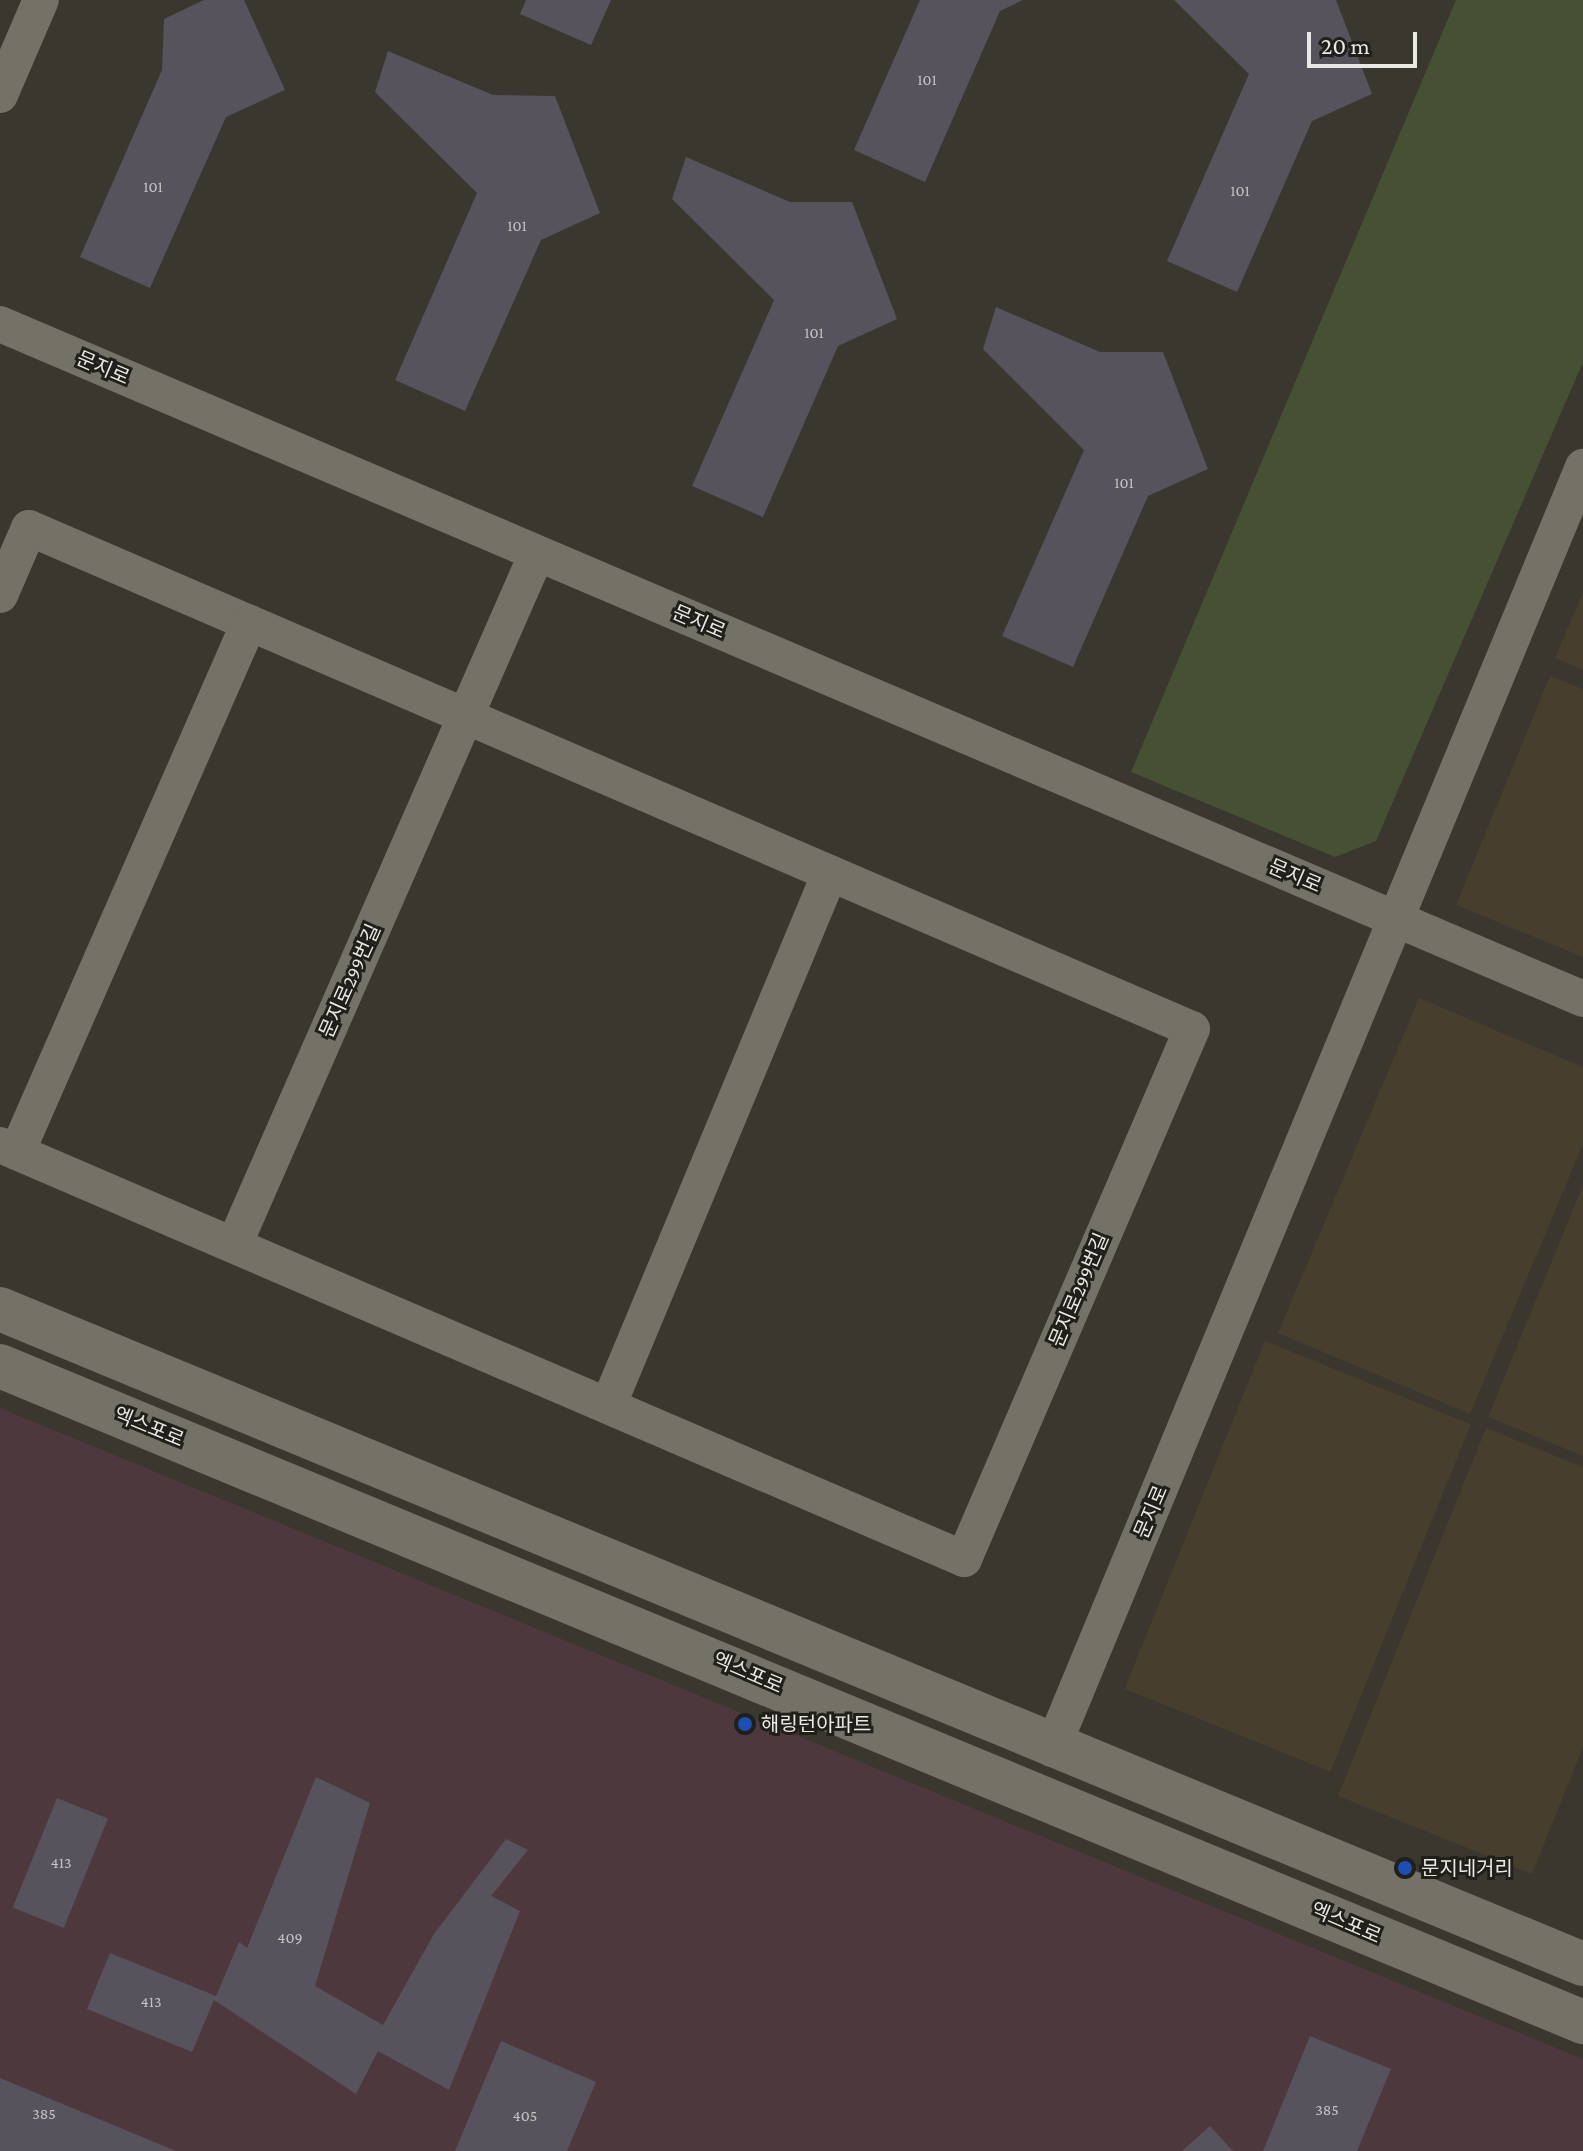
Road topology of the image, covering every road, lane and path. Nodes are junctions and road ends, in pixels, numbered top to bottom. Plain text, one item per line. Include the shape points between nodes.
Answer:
1 (41, 0) edge
2 (0, 95) edge
3 (0, 324) edge
4 (1583, 467) edge
5 (537, 553) junction
6 (0, 595) edge
7 (249, 623) junction
8 (467, 716) junction
9 (830, 873) junction
10 (1398, 920) junction
11 (1583, 999) edge
12 (8, 1148) edge
13 (234, 1245) junction
14 (0, 1309) edge
15 (0, 1366) edge
16 (608, 1406) junction
17 (1052, 1749) junction
18 (1583, 1964) edge
19 (1583, 2022) edge

1 - 2 street
3 - 5 street, 문지로
4 - 10 street, 문지로
5 - 8 street, 문지로299번길
5 - 10 street, 문지로
6 - 7 street, 문지로299번길 via 29,528
7 - 8 street, 문지로299번길
7 - 12 street, 문지로299번길
8 - 9 street, 문지로299번길
8 - 13 street, 문지로299번길
9 - 16 street
9 - 16 street, 문지로299번길 via 1192,1029 964,1559
10 - 11 street, 문지로
10 - 17 street, 문지로
12 - 13 street, 문지로299번길
13 - 16 street, 문지로299번길
14 - 17 main road
15 - 19 main road, 엑스포로
17 - 18 main road

